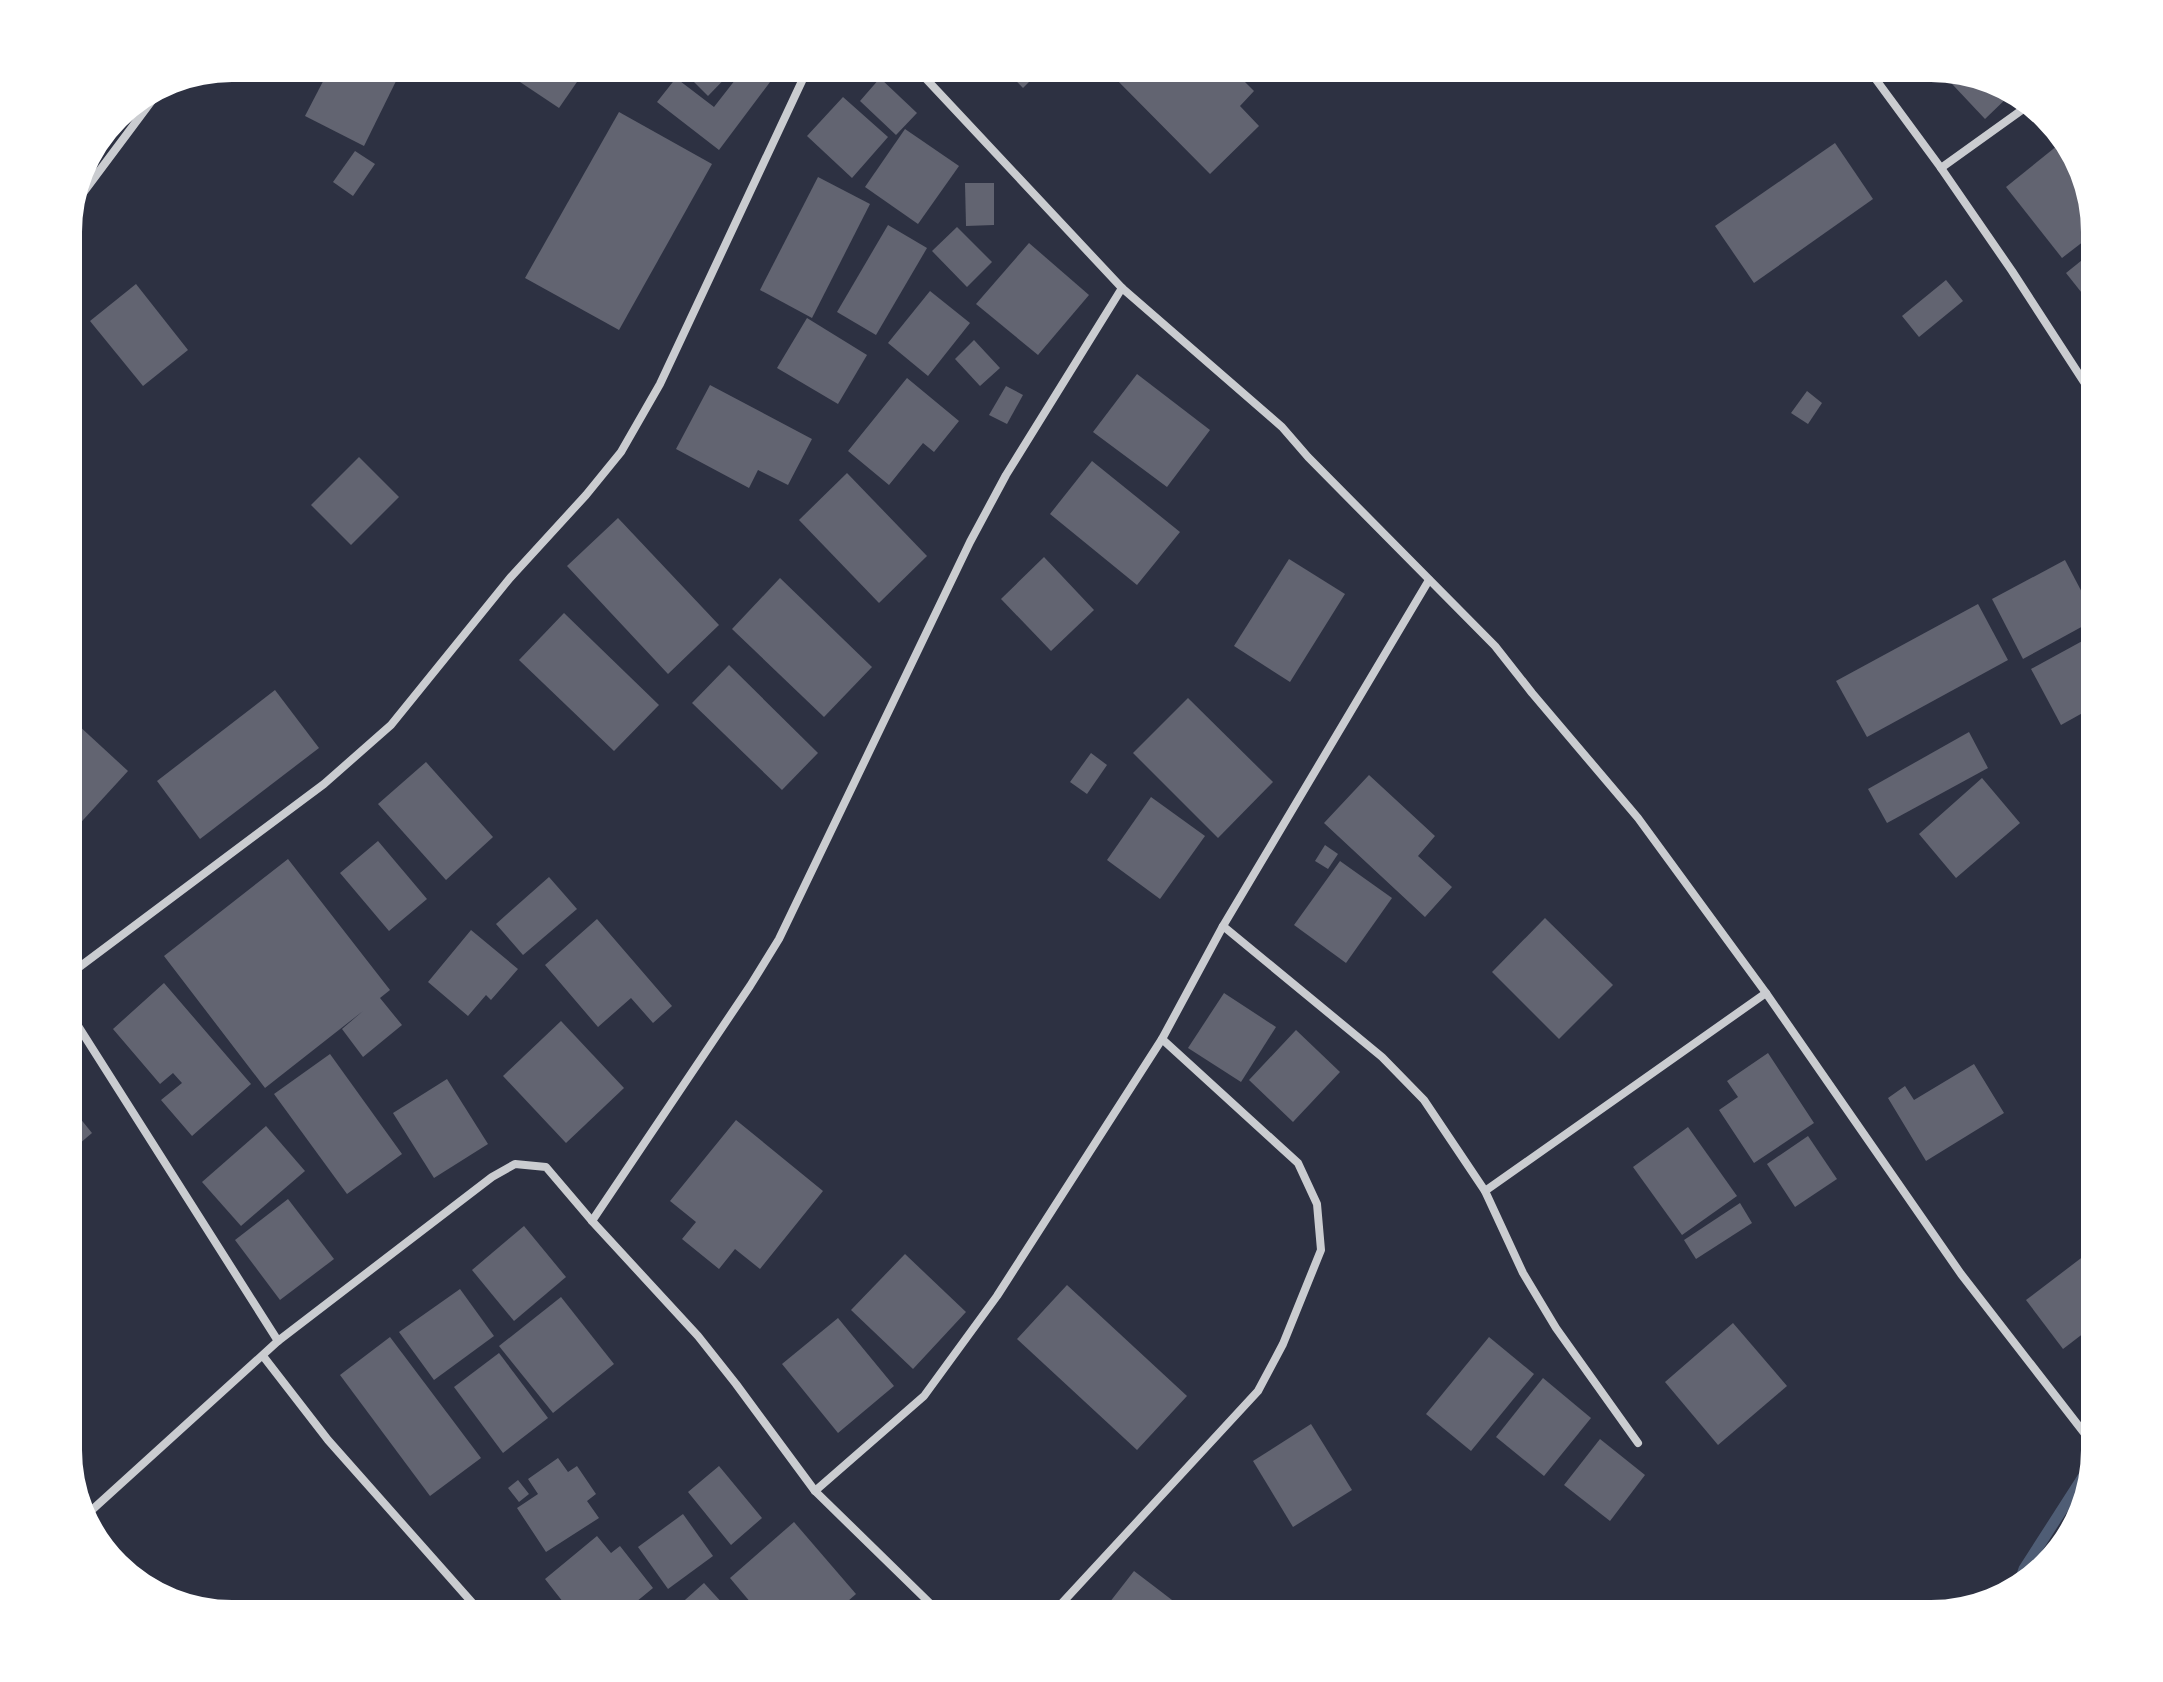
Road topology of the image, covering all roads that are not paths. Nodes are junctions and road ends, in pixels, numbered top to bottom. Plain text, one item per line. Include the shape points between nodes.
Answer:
1 (802, 80) edge
2 (927, 80) edge
3 (1876, 80) edge
4 (148, 106) edge
5 (2022, 110) edge
6 (1941, 168) junction
7 (87, 188) edge
8 (1122, 288) junction
9 (2083, 380) edge
10 (1429, 580) junction
11 (1223, 926) junction
12 (80, 967) edge
13 (1766, 993) junction
14 (80, 1029) edge
15 (1162, 1039) junction
16 (1485, 1191) junction
17 (592, 1221) junction
18 (278, 1341) junction
19 (263, 1356) junction
20 (2083, 1431) edge
21 (1638, 1443) dead end
22 (815, 1491) junction
23 (93, 1509) edge
24 (472, 1602) edge
25 (929, 1602) edge
26 (1063, 1602) edge

1 - 12 street via 660,384 621,452 586,495 510,578 391,725 324,784
2 - 8 street
3 - 6 street
4 - 7 street
5 - 6 street
6 - 9 street
8 - 10 street via 1282,427
8 - 17 street via 970,542 779,939
10 - 11 street
10 - 13 street via 1495,646 1638,818
11 - 15 street
11 - 16 street via 1382,1057 1424,1100
13 - 16 street
13 - 20 street via 1961,1274
14 - 18 street
15 - 22 street via 997,1296 924,1396
15 - 26 street via 1298,1163 1317,1204 1321,1250 1258,1391
16 - 21 street via 1556,1328
17 - 18 street via 546,1167 515,1164
17 - 22 street via 698,1336
18 - 19 street
19 - 23 street
19 - 24 street via 328,1440
22 - 25 street

